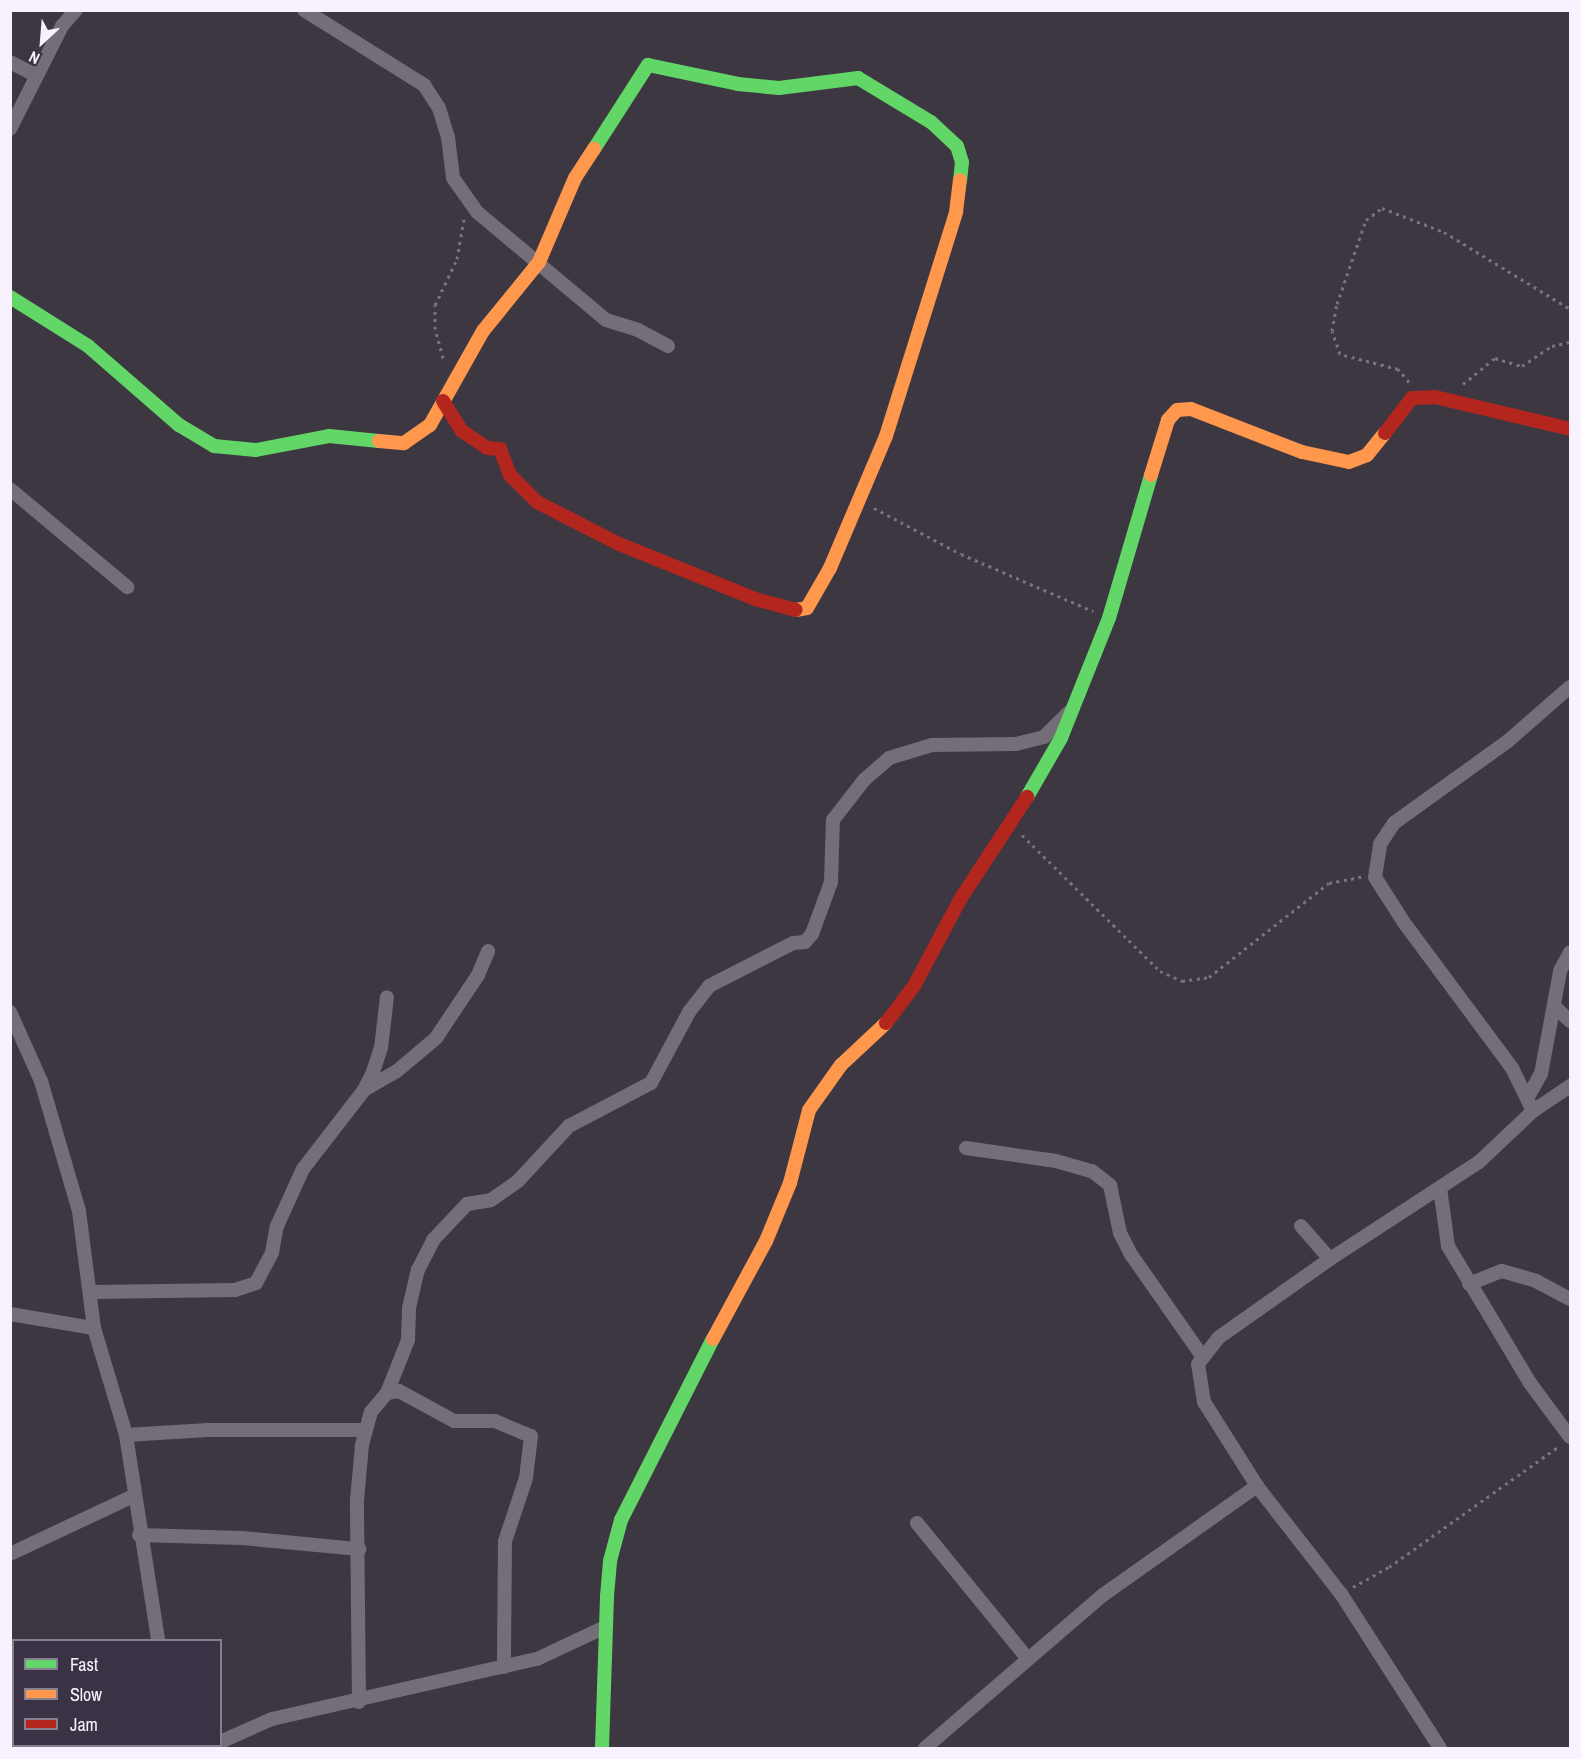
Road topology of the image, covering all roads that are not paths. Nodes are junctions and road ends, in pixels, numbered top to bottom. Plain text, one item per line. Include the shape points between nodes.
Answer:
1 (76, 10) edge
2 (304, 10) edge
3 (10, 62) edge
4 (36, 75) junction
5 (10, 129) edge
6 (539, 262) junction
7 (10, 297) edge
8 (668, 346) dead end
9 (443, 401) junction
10 (1570, 429) edge
11 (10, 489) edge
12 (127, 588) dead end
13 (1570, 687) edge
14 (1075, 706) junction
15 (488, 951) dead end
16 (1570, 952) edge
17 (387, 997) dead end
18 (1556, 1008) junction
19 (10, 1012) edge
20 (1570, 1021) edge
21 (1570, 1086) edge
22 (364, 1090) junction
23 (1528, 1097) junction
24 (1533, 1111) junction
25 (966, 1148) dead end
26 (1440, 1188) junction
27 (1301, 1226) dead end
28 (1330, 1259) junction
29 (1469, 1284) junction
30 (92, 1292) junction
31 (1570, 1299) edge
32 (10, 1314) edge
33 (94, 1328) junction
34 (1202, 1356) junction
35 (387, 1393) junction
36 (364, 1430) junction
37 (126, 1435) junction
38 (1567, 1441) edge
39 (1257, 1486) junction
40 (133, 1496) junction
41 (917, 1523) dead end
42 (139, 1535) junction
43 (359, 1549) junction
44 (10, 1554) edge
45 (605, 1627) junction
46 (158, 1639) edge
47 (1027, 1658) junction
48 (504, 1667) junction
49 (359, 1702) junction
50 (222, 1741) edge
51 (602, 1749) edge
52 (925, 1749) edge
53 (1440, 1749) edge

1 - 4 street via 62,26
2 - 6 street via 424,85 439,108 448,137 453,178 468,203
3 - 4 street
4 - 5 street
6 - 8 street via 606,320 638,330
6 - 9 street via 483,332
6 - 9 street via 575,178 648,65 738,84 779,88 858,78 931,122 960,153 961,192 886,436 816,597 807,608 789,611 619,544 537,502 510,475 500,449 487,448 462,431
7 - 9 street via 88,346 179,425 214,446 256,450 329,436 404,442 430,425
10 - 14 street via 1455,402 1412,398 1390,431 1367,455 1349,462 1302,452 1191,409 1177,410 1168,420 1109,618
11 - 12 street
13 - 23 street via 1508,741 1394,823 1380,844 1375,877 1512,1068
14 - 35 street via 1044,737 1016,744 967,742 912,749 889,758 864,780 833,820 831,882 816,926 805,942 793,943 709,986 689,1012 651,1083 569,1126 518,1181 491,1200 467,1204 433,1240 418,1270 409,1308 408,1340
14 - 45 street via 1039,779 974,876 893,1016 841,1065 809,1110 790,1183 766,1241 667,1424 621,1520 610,1561
15 - 22 street via 478,975 436,1038 397,1071
16 - 18 street via 1560,971
17 - 22 street via 381,1048
18 - 20 street
18 - 23 street via 1541,1074
19 - 30 street via 41,1081 58,1136 79,1211
21 - 24 street
22 - 30 street via 303,1169 278,1226 272,1253 256,1283 235,1290
23 - 24 street
24 - 26 street via 1479,1162
25 - 34 street via 1056,1161 1092,1171 1110,1185 1120,1233 1130,1253
26 - 28 street
26 - 29 street via 1448,1246
27 - 28 street
28 - 34 street via 1218,1338
29 - 31 street via 1502,1271 1536,1281
29 - 38 street
30 - 33 street
32 - 33 street
33 - 37 street
34 - 39 street via 1197,1378 1204,1402
35 - 36 street via 370,1412
35 - 48 street via 399,1391 454,1421 495,1421 520,1428 531,1437 526,1478 505,1541
36 - 37 street via 161,1431
36 - 43 street via 357,1500
37 - 40 street
39 - 47 street via 1103,1595
39 - 53 street via 1341,1594
40 - 42 street
40 - 44 street
41 - 47 street
42 - 43 street via 242,1538
42 - 46 street
43 - 49 street
45 - 48 street via 537,1659
45 - 51 street
47 - 52 street
48 - 49 street
49 - 50 street via 272,1719

